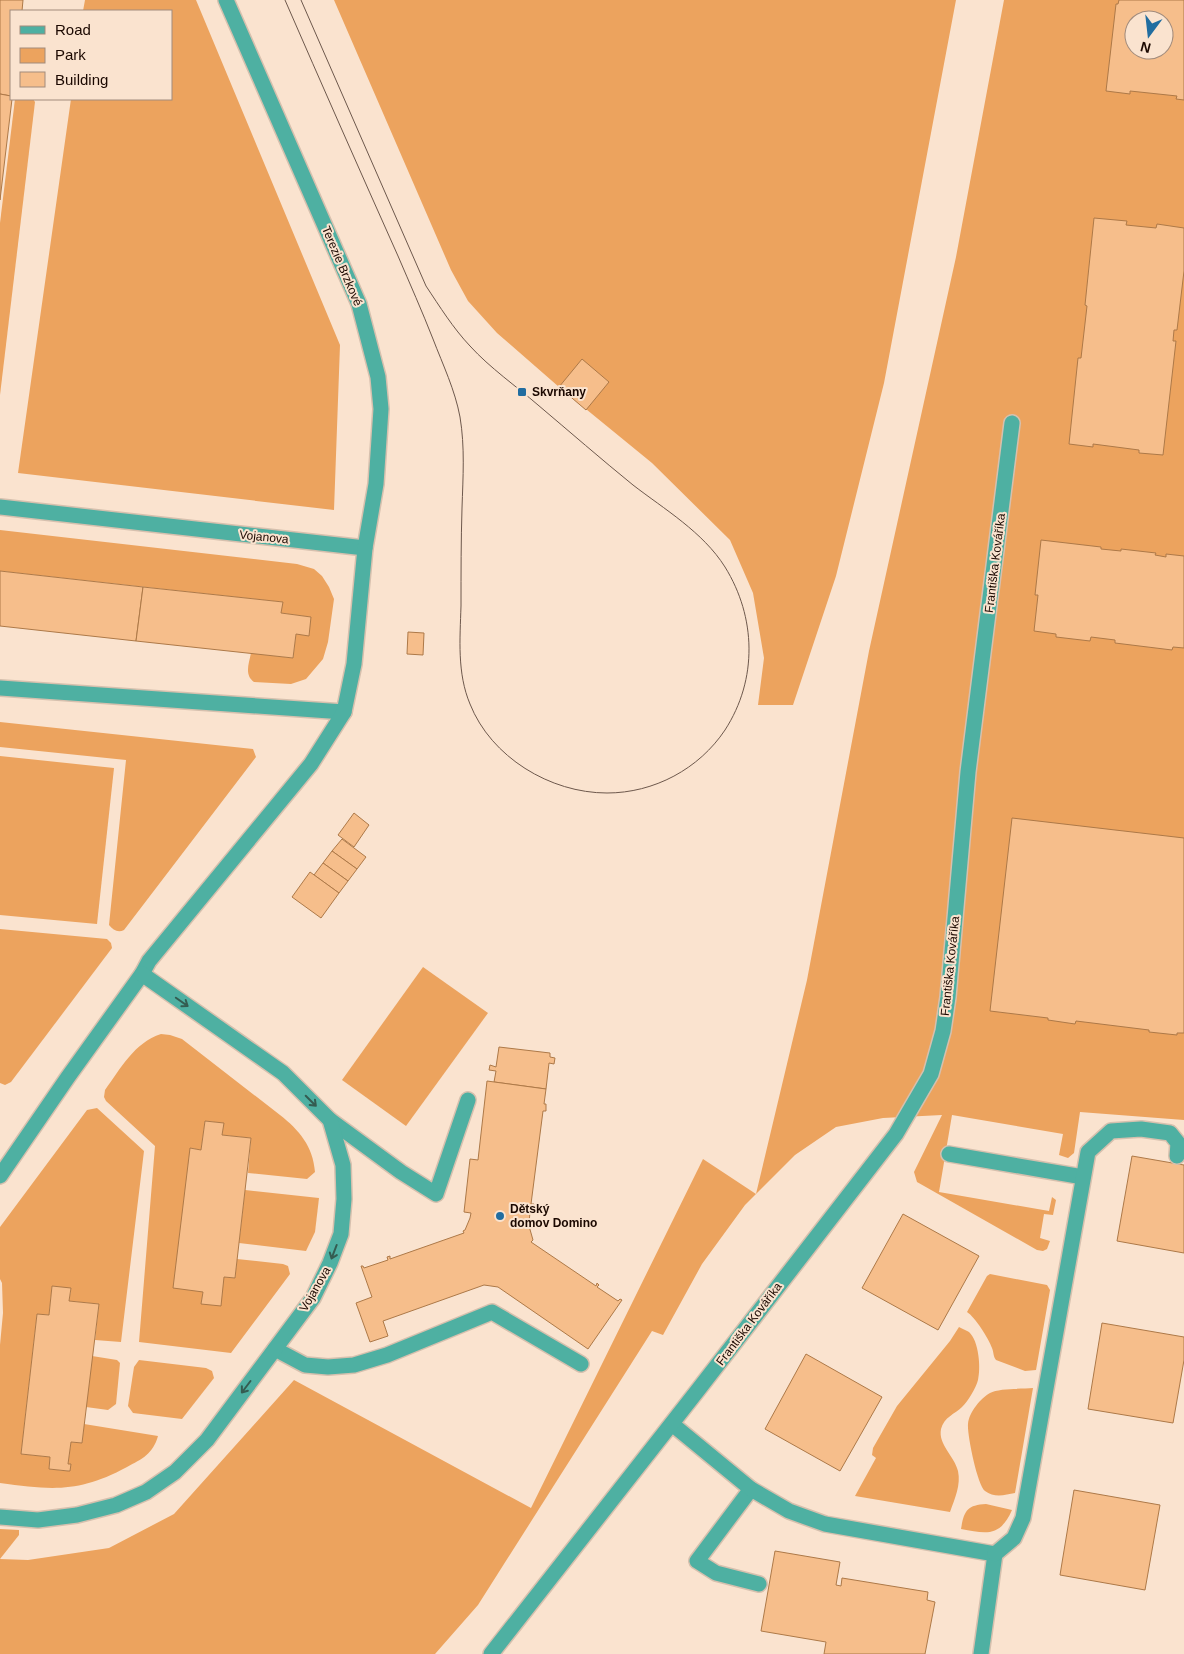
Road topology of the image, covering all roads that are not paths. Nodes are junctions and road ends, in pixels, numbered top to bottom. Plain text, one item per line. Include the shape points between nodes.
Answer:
1 (226, 0) edge
2 (1012, 423) dead end
3 (0, 507) edge
4 (365, 548) junction
5 (0, 688) edge
6 (344, 712) junction
7 (142, 974) junction
8 (468, 1100) dead end
9 (330, 1120) junction
10 (949, 1154) dead end
11 (1177, 1156) dead end
12 (0, 1176) edge
13 (1083, 1177) junction
14 (275, 1349) junction
15 (581, 1364) dead end
16 (672, 1424) junction
17 (750, 1489) junction
18 (0, 1518) edge
19 (995, 1554) junction
20 (760, 1584) dead end
21 (490, 1654) edge
22 (981, 1654) edge

1 - 4 street, Terezie Brzkové via 359,304 370,342 381,409 376,484
2 - 16 street, Františka Kováříka via 968,772 948,997 931,1074 896,1134
3 - 4 street, Vojanova
4 - 6 street via 354,664
5 - 6 street
6 - 7 street via 311,764 149,961
7 -> 9 street, Vojanova via 283,1073
7 - 12 street
8 - 9 street via 436,1194
9 -> 14 street, Vojanova via 343,1165 341,1234 313,1298
10 - 13 street
11 - 13 street via 1178,1143 1170,1133 1140,1129 1111,1131 1088,1152
13 - 19 street via 1023,1518 1014,1538
14 - 15 street via 305,1365 354,1365 492,1312
14 -> 18 street, Vojanova via 207,1440 175,1472 146,1492 116,1505 77,1515 38,1520
16 - 17 street
16 - 21 street, Františka Kováříka
17 - 19 street via 789,1511 824,1524
17 - 20 street via 697,1561 716,1573
19 - 22 street

